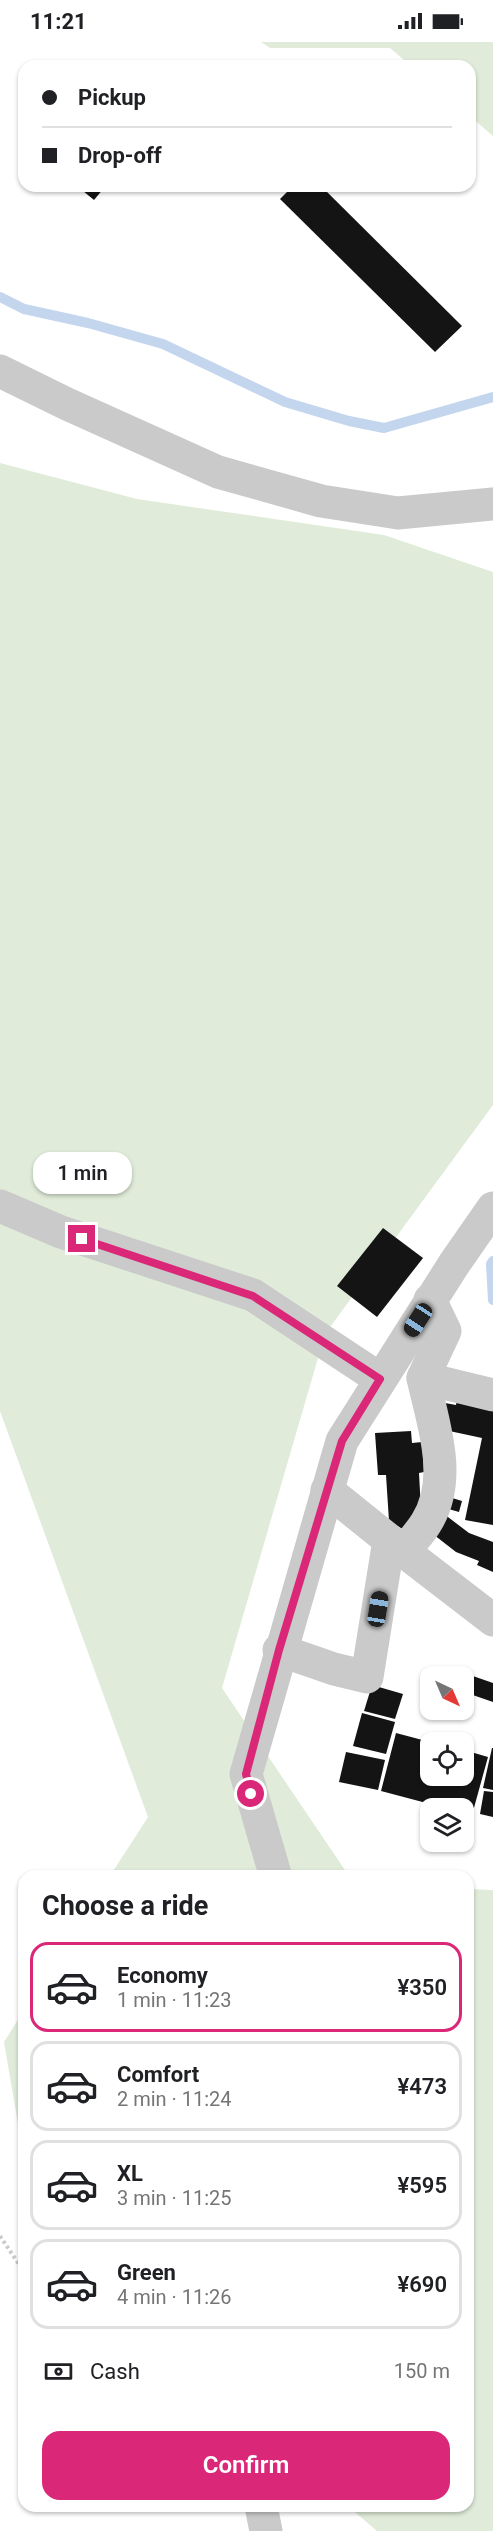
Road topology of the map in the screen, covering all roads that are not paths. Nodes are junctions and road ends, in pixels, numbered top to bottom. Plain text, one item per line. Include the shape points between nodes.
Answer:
1 (0, 371) edge
2 (493, 504) edge
3 (0, 1206) edge
4 (493, 1208) edge
5 (430, 1300) junction
6 (423, 1378) junction
7 (380, 1379) junction
8 (493, 1395) edge
9 (327, 1490) junction
10 (396, 1546) junction
11 (493, 1620) edge
12 (279, 1650) junction
13 (274, 1870) edge
14 (262, 2512) edge
15 (267, 2531) edge

1 - 2 street via 218,472 321,501 398,513
3 - 7 street via 61,1232 253,1296
4 - 5 street
5 - 6 street via 445,1331
5 - 7 street
6 - 8 street
6 - 10 street via 441,1460 437,1495 428,1521
7 - 9 street via 342,1441
9 - 10 street
9 - 12 street
10 - 11 street
10 - 12 street via 367,1677
12 - 13 street via 246,1774
14 - 15 street

